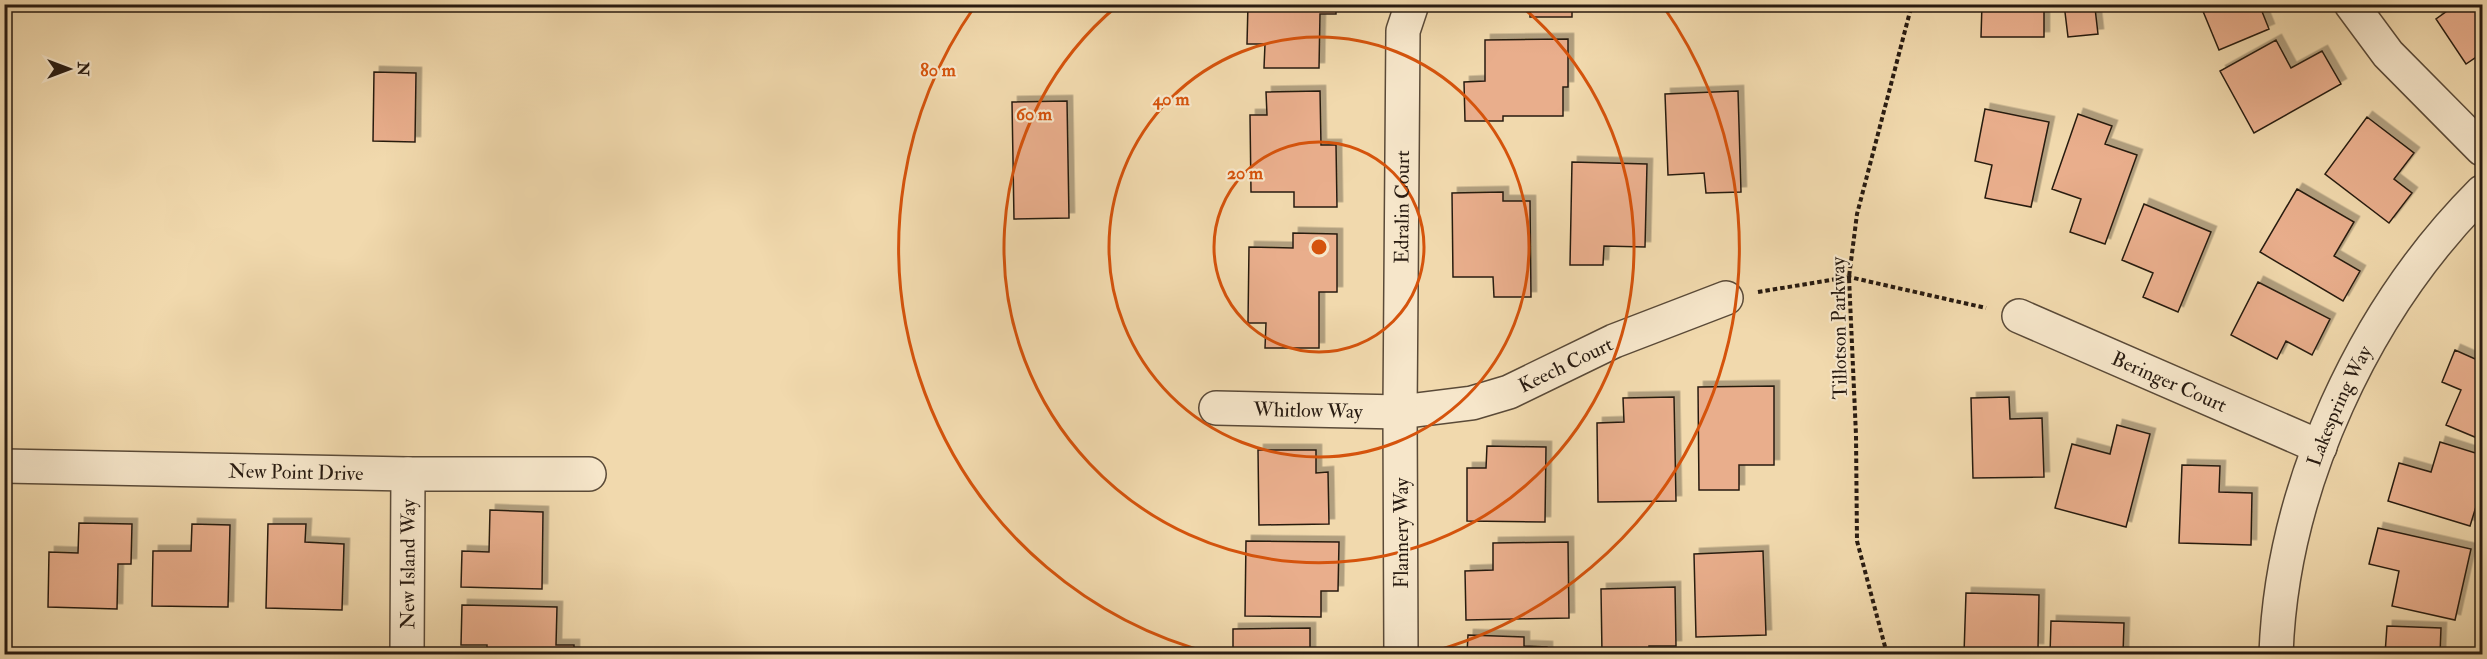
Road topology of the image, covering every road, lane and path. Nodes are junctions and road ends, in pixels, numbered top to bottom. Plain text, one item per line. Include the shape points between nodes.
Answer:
1 (1412, 4) edge
2 (1912, 4) edge
3 (2351, 4) edge
4 (2482, 149) edge
5 (2482, 192) edge
6 (1849, 278) junction
7 (1726, 298) joint
8 (2019, 316) joint
9 (1216, 408) dead end
10 (1400, 412) junction
11 (2320, 447) junction
12 (4, 466) edge
13 (408, 474) junction
14 (589, 474) dead end
15 (407, 654) edge
16 (1401, 654) edge
17 (1887, 654) edge
18 (2276, 654) edge

1 - 10 street, Edralin Court via 1403,31
2 - 6 path, Tillotson Parkway via 1857,214
3 - 4 street via 2388,54
5 - 11 street, Lakespring Way via 2421,263 2378,326 2342,394
6 - 7 path
6 - 8 path
6 - 17 path, Tillotson Parkway via 1857,541
7 - 10 street, Keech Court via 1614,341 1509,392 1472,403
8 - 11 street, Beringer Court
9 - 10 street, Whitlow Way
10 - 16 street, Flannery Way
11 - 18 street, Lakespring Way via 2287,562
12 - 13 street, New Point Drive
13 - 14 street, New Point Drive
13 - 15 street, New Island Way

